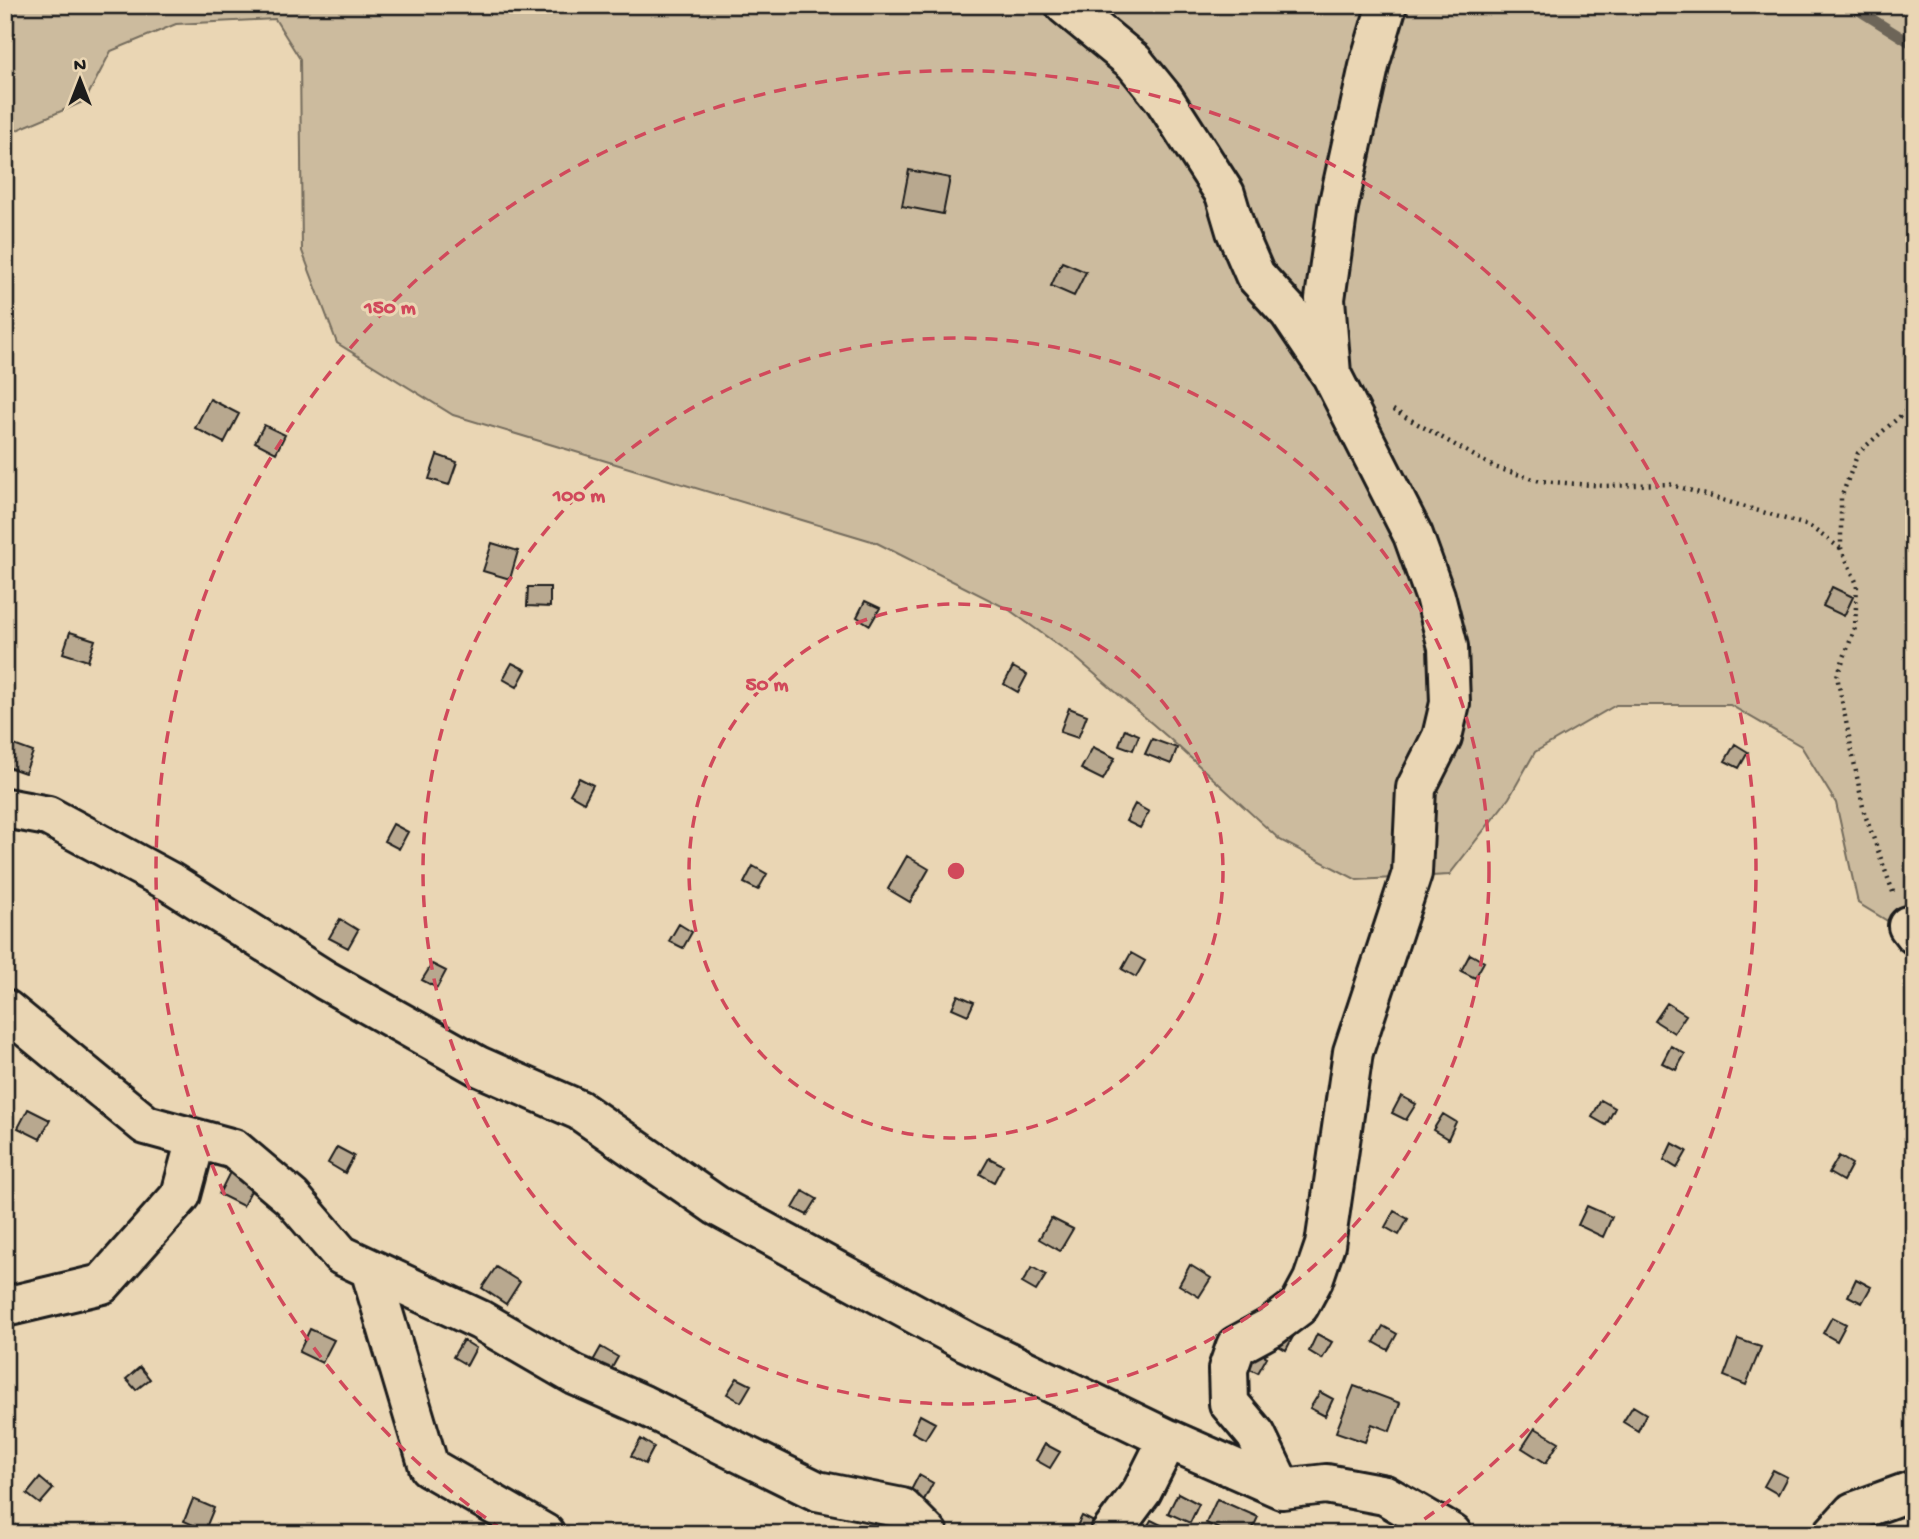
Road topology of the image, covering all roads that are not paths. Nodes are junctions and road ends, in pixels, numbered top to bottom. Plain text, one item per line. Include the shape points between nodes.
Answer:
1 (1065, 5) edge
2 (1387, 5) edge
3 (1331, 374) junction
4 (5, 808) edge
5 (5, 1009) edge
6 (196, 1139) junction
7 (370, 1269) junction
8 (5, 1307) edge
9 (1168, 1439) junction
10 (1282, 1489) junction
11 (1914, 1490) edge
12 (545, 1534) edge
13 (928, 1534) edge
14 (1110, 1534) edge
15 (1452, 1534) edge
16 (1833, 1534) edge

1 - 3 street via 1134,62 1164,99 1225,194 1255,275 1289,312
2 - 3 street via 1354,128 1334,234 1325,299
3 - 10 street via 1413,535 1435,596 1448,648 1450,704 1442,737 1416,788 1412,873 1353,1052 1325,1245 1298,1306 1236,1346 1227,1369 1229,1404 1256,1435
4 - 9 street via 48,816 170,882 325,980 478,1066 579,1110 717,1206 967,1342
5 - 6 street via 146,1125
6 - 7 street via 234,1149 292,1198 341,1255
6 - 8 street via 181,1195 102,1284
7 - 12 street via 429,1466
7 - 13 street via 480,1320 575,1375 817,1491 902,1508
9 - 10 street
9 - 14 street via 1142,1491
10 - 15 street via 1326,1484 1385,1495
11 - 16 street via 1853,1512

